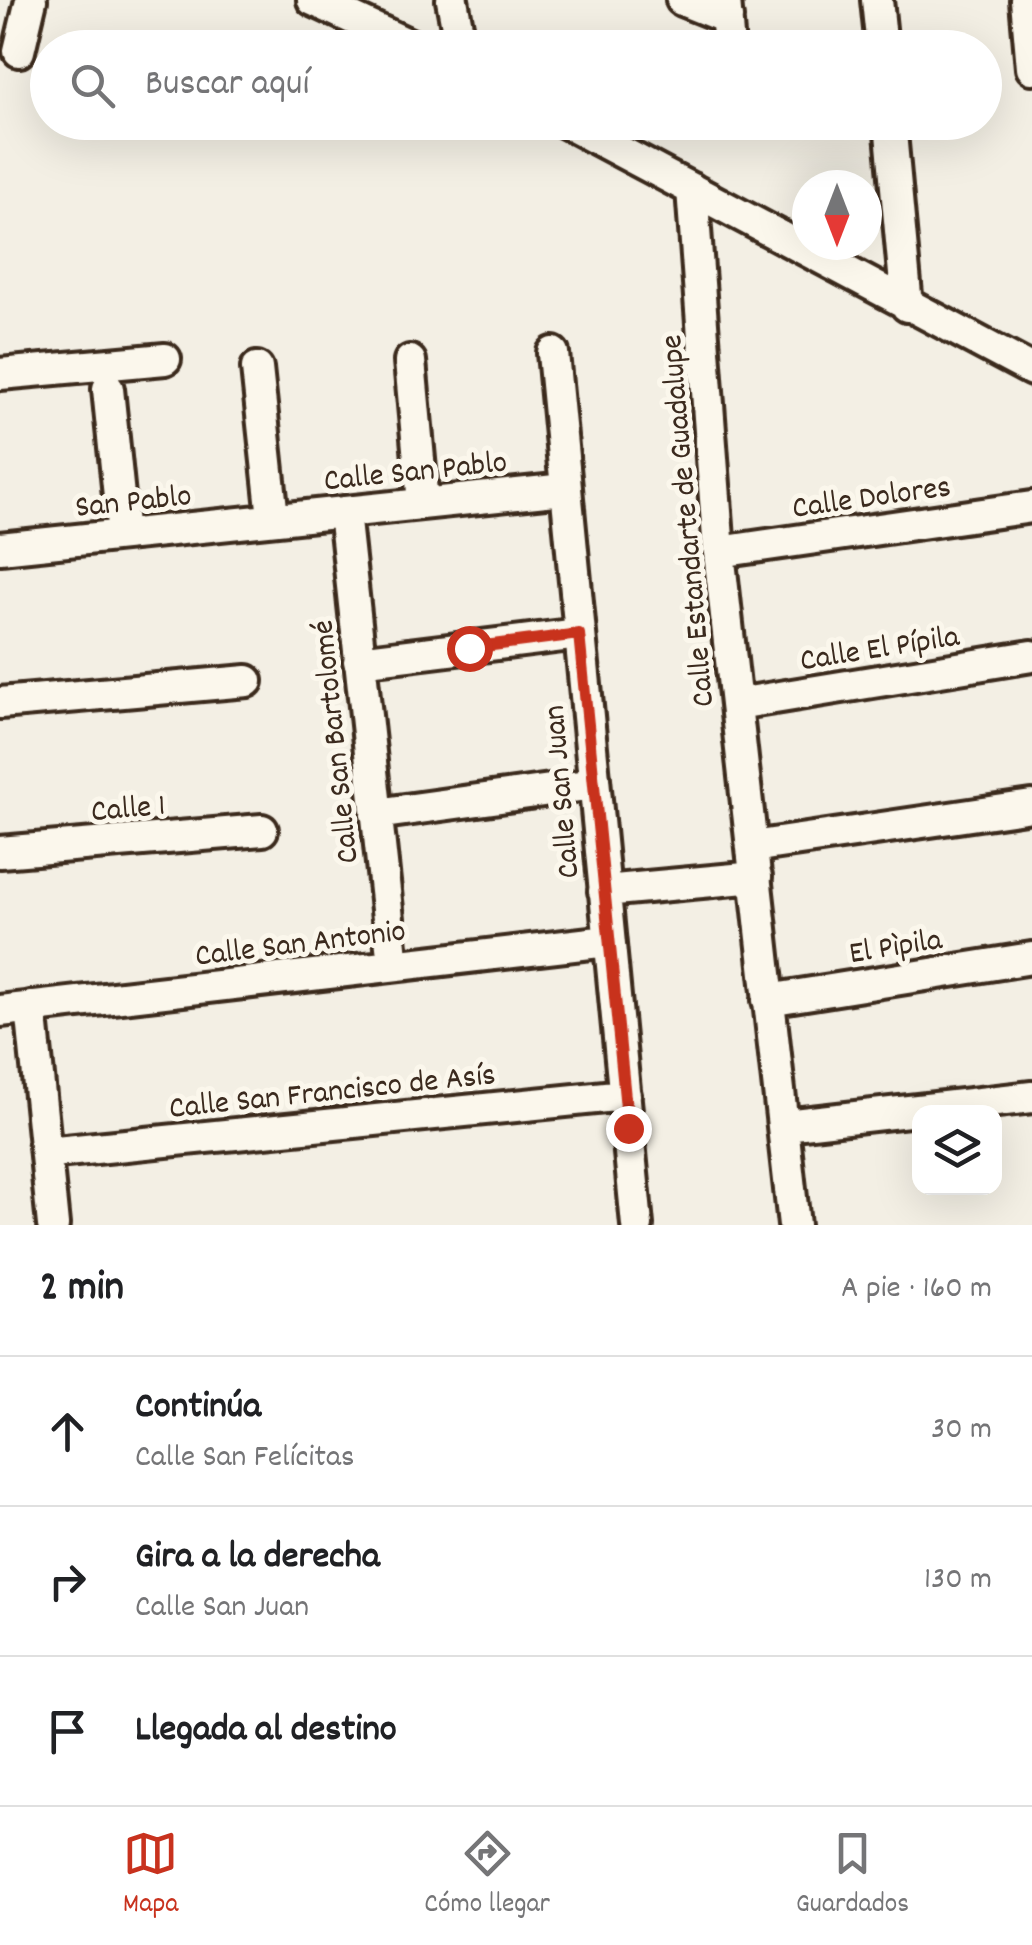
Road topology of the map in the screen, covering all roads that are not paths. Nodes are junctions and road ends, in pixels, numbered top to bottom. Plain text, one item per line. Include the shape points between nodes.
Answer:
1 (31, 0) edge
2 (313, 0) edge
3 (452, 0) edge
4 (682, 0) edge
5 (877, 0) edge
6 (1026, 0) edge
7 (727, 22) edge
8 (377, 30) edge
9 (458, 30) edge
10 (880, 30) edge
11 (19, 51) dead end
12 (1032, 68) edge
13 (599, 140) edge
14 (892, 140) edge
15 (692, 189) junction
16 (906, 306) junction
17 (553, 353) dead end
18 (165, 359) dead end
19 (410, 361) dead end
20 (257, 368) dead end
21 (1032, 370) edge
22 (0, 374) edge
23 (108, 390) dead end
24 (565, 489) junction
25 (423, 504) junction
26 (1032, 508) edge
27 (344, 512) junction
28 (273, 518) junction
29 (123, 535) junction
30 (0, 548) edge
31 (719, 552) junction
32 (579, 634) junction
33 (1032, 656) edge
34 (359, 661) junction
35 (247, 681) dead end
36 (0, 703) edge
37 (737, 704) junction
38 (594, 784) junction
39 (1032, 806) edge
40 (376, 814) junction
41 (262, 830) dead end
42 (0, 852) edge
43 (754, 862) junction
44 (604, 892) junction
45 (608, 940) junction
46 (1032, 958) edge
47 (393, 965) junction
48 (768, 1000) junction
49 (31, 1007) junction
50 (0, 1011) edge
51 (625, 1095) junction
52 (1032, 1097) edge
53 (785, 1125) junction
54 (46, 1153) junction
55 (53, 1225) edge
56 (638, 1225) edge
57 (794, 1225) edge

1 - 11 street
2 - 8 street
3 - 9 street
4 - 7 street
5 - 10 street
6 - 12 street
13 - 15 street
14 - 16 street
15 - 16 street
15 - 31 street, Calle Estandarte de Guadalupe
16 - 21 street
17 - 24 street, Calle San Juan
18 - 22 street
19 - 25 street
20 - 28 street
23 - 29 street
24 - 25 street, Calle San Pablo
24 - 32 street, Calle San Juan
25 - 27 street, Calle San Pablo
26 - 31 street, Calle Dolores
27 - 28 street, Calle San Pablo
27 - 34 street, Calle San Bartolomé
28 - 29 street, San Pablo
29 - 30 street, San Pablo
31 - 37 street, Calle Estandarte de Guadalupe
32 - 34 street
32 - 38 street, Calle San Juan
33 - 37 street, Calle El Pípila
34 - 40 street, Calle San Bartolomé
35 - 36 street
37 - 43 street, Calle Estandarte de Guadalupe
38 - 40 street
38 - 44 street, Calle San Juan
39 - 43 street
40 - 47 street, Calle San Bartolomé
41 - 42 street, Calle 1
43 - 44 street
43 - 48 street, Calle Estandarte de Guadalupe
44 - 45 street, Calle San Juan
45 - 47 street, Calle San Antonio
45 - 51 street, Calle San Juan
46 - 48 street, El Pìpila
47 - 49 street, Calle San Antonio
48 - 53 street, Calle Estandarte de Guadalupe
49 - 50 street, Calle San Antonio
49 - 54 street
51 - 54 street, Calle San Francisco de Asís
51 - 56 street, Calle San Juan
52 - 53 street
53 - 57 street, Calle Estandarte de Guadalupe
54 - 55 street

